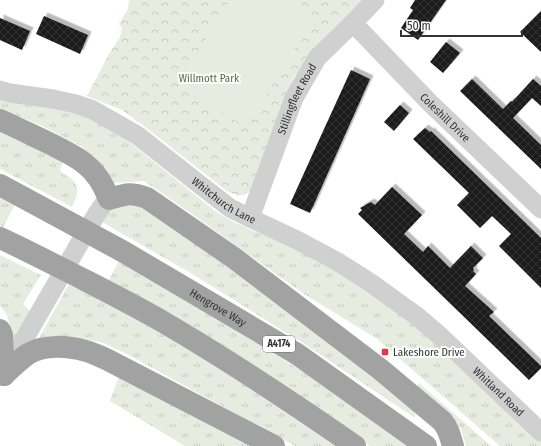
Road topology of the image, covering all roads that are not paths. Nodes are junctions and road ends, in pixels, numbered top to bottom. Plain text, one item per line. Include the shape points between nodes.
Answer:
1 (374, 0) edge
2 (353, 23) junction
3 (0, 90) edge
4 (0, 120) edge
5 (0, 186) edge
6 (109, 199) junction
7 (541, 209) edge
8 (250, 218) junction
9 (8, 242) edge
10 (0, 330) edge
11 (439, 335) joint
12 (2, 378) edge
13 (541, 432) edge
14 (274, 446) edge
15 (356, 446) edge
16 (426, 446) edge
17 (452, 446) edge

1 - 2 street, Stillingfleet Road
2 - 7 street, Coleshill Drive via 430,103
2 - 8 street, Stillingfleet Road via 317,58 294,98
3 - 8 street, Whitchurch Lane via 76,104 93,110 137,135 230,208
4 - 6 highway via 72,155 85,164 99,179
5 - 16 highway, Hengrove Way / A4174 via 124,252 297,354
6 - 12 street via 96,215
6 - 17 highway via 128,194 147,198 234,258 380,369 442,421 447,427
8 - 11 street, Whitchurch Lane via 338,262 371,283
9 - 15 highway via 163,322
10 - 12 highway
11 - 13 street, Whitland Road
12 - 14 highway via 28,354 38,350 51,347 84,351 106,359

